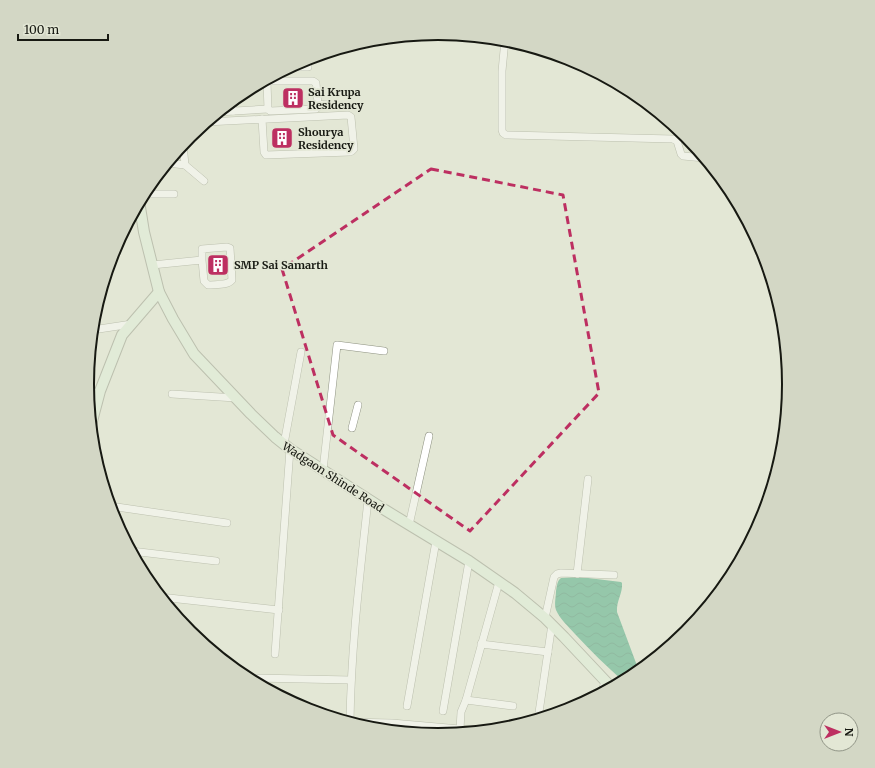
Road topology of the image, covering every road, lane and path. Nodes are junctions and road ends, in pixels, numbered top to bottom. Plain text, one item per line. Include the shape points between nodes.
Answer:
1 (504, 47) edge
2 (304, 67) edge
3 (308, 67) dead end
4 (275, 81) edge
5 (267, 85) edge
6 (326, 104) dead end
7 (318, 105) junction
8 (233, 108) edge
9 (268, 109) junction
10 (228, 111) edge
11 (233, 111) junction
12 (262, 119) junction
13 (215, 122) edge
14 (183, 153) edge
15 (696, 157) edge
16 (174, 164) edge
17 (185, 165) junction
18 (204, 181) dead end
19 (150, 194) edge
20 (174, 194) dead end
21 (137, 217) edge
22 (202, 260) junction
23 (152, 265) junction
24 (159, 292) junction
25 (132, 324) junction
26 (98, 329) edge
27 (384, 351) dead end
28 (301, 352) dead end
29 (100, 391) junction
30 (94, 393) edge
31 (172, 394) dead end
32 (236, 398) junction
33 (358, 406) dead end
34 (94, 410) edge
35 (352, 428) dead end
36 (428, 436) dead end
37 (287, 446) junction
38 (323, 470) junction
39 (588, 479) dead end
40 (368, 500) junction
41 (117, 507) edge
42 (227, 523) dead end
43 (409, 525) junction
44 (436, 541) junction
45 (138, 552) edge
46 (216, 561) dead end
47 (469, 561) junction
48 (577, 574) junction
49 (614, 575) dead end
50 (499, 582) junction
51 (169, 598) edge
52 (279, 610) junction
53 (548, 621) junction
54 (481, 644) junction
55 (548, 652) junction
56 (275, 654) dead end
57 (259, 678) edge
58 (351, 680) junction
59 (607, 683) edge
60 (466, 700) junction
61 (407, 706) dead end
62 (513, 706) dead end
63 (443, 711) dead end
64 (539, 713) edge
65 (349, 716) edge
66 (386, 724) edge
67 (460, 727) edge
68 (443, 728) edge

1 - 15 street via 502,130 506,135 673,139 677,141 683,156
2 - 3 street
4 - 7 street via 313,81 316,83
5 - 9 street
6 - 7 street
7 - 9 street via 316,109 273,112
8 - 11 street
9 - 11 street
10 - 11 street
12 - 12 street via 266,155 352,152 354,149 351,117 348,115
12 - 13 street
14 - 17 street
16 - 17 street
17 - 18 street
19 - 20 street
21 - 23 street, Wadgaon Shinde Road via 144,232
22 - 22 street via 202,249 224,246 230,248 231,282 208,285 204,281
22 - 23 street
23 - 24 street, Wadgaon Shinde Road
24 - 25 street
24 - 32 street, Wadgaon Shinde Road via 194,354
25 - 26 street
25 - 29 street via 122,335
27 - 38 street via 337,345
28 - 37 street
29 - 30 street
29 - 34 street
31 - 32 street
32 - 37 street, Wadgaon Shinde Road
33 - 35 street
36 - 43 street
37 - 38 street, Wadgaon Shinde Road
37 - 52 street
38 - 40 street, Wadgaon Shinde Road
39 - 48 street
40 - 43 street, Wadgaon Shinde Road
40 - 58 street
41 - 42 street
43 - 44 street, Wadgaon Shinde Road
44 - 47 street, Wadgaon Shinde Road
44 - 61 street
45 - 46 street
47 - 50 street, Wadgaon Shinde Road
47 - 63 street
48 - 49 street
48 - 53 street via 561,573 554,577
50 - 53 street, Wadgaon Shinde Road
50 - 54 street
51 - 52 street
52 - 56 street
53 - 55 street
53 - 59 street, Wadgaon Shinde Road
54 - 55 street
54 - 60 street
55 - 64 street
57 - 58 street
58 - 65 street
60 - 62 street
60 - 67 street via 461,712
66 - 68 street

